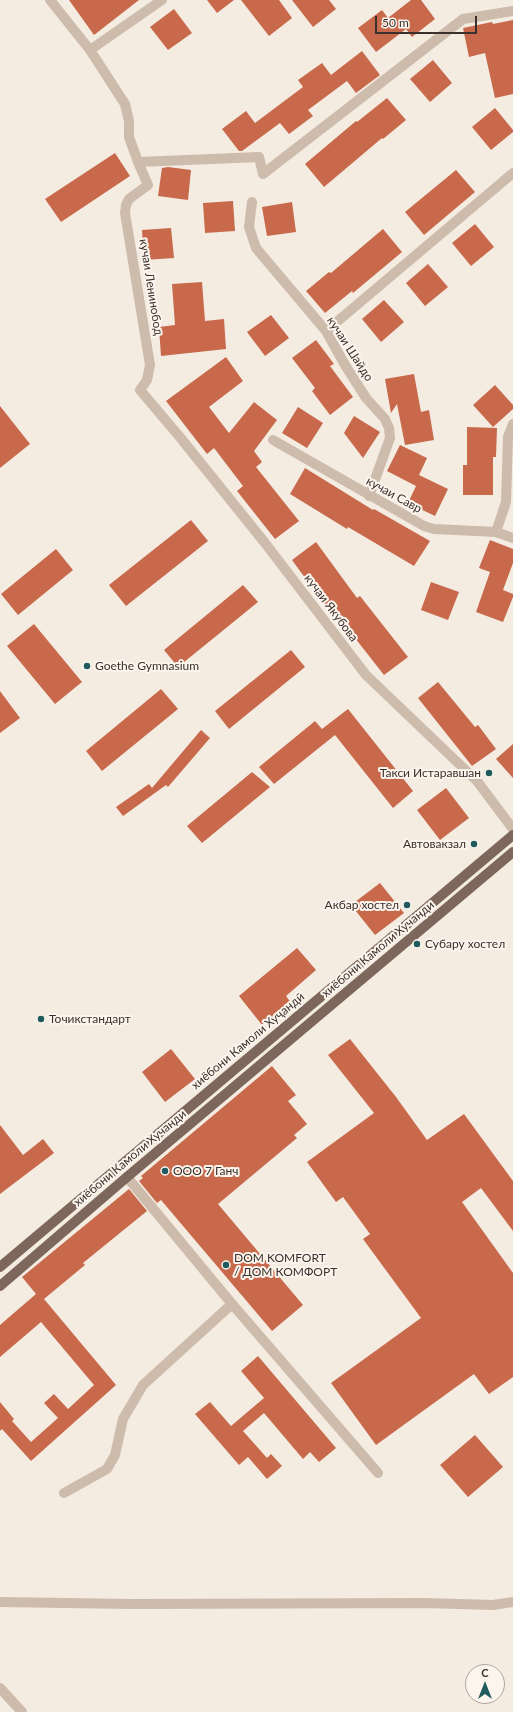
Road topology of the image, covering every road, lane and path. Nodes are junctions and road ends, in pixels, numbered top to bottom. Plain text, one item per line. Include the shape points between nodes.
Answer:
1 (50, 0) edge
2 (162, 0) edge
3 (513, 11) edge
4 (90, 50) junction
5 (138, 162) junction
6 (513, 173) edge
7 (252, 202) dead end
8 (326, 331) junction
9 (140, 390) joint
10 (513, 424) edge
11 (273, 440) dead end
12 (510, 478) edge
13 (368, 496) junction
14 (496, 532) junction
15 (513, 538) edge
16 (513, 830) edge
17 (513, 835) edge
18 (513, 852) edge
19 (127, 1177) junction
20 (0, 1267) edge
21 (2, 1284) edge
22 (232, 1304) junction
23 (378, 1473) dead end
24 (64, 1493) dead end
25 (0, 1602) edge
26 (513, 1602) edge
27 (0, 1688) edge
28 (22, 1712) edge

1 - 4 street
2 - 4 street
3 - 5 street via 463,20 263,174 259,157
4 - 5 street via 126,108 130,121 129,137
5 - 9 street, кучаи Ленинобод via 148,185 130,199 126,205 126,213 150,365 147,380
6 - 8 street
7 - 8 street, кучаи Шайдо via 249,227 256,248
8 - 13 street, кучаи Шайдо via 344,365 389,428 390,438
9 - 16 street, кучаи Якубова via 265,543 366,675 477,781
10 - 12 street via 508,437
11 - 13 street, кучаи Савр
12 - 14 street via 505,506
13 - 14 street, кучаи Савр via 434,529
14 - 15 street, кучаи Савр
17 - 20 main road, хиёбони Камоли Хуҷандӣ
18 - 19 main road, хиёбони Камоли Хучанди
19 - 21 main road, хиёбони Камоли Хучанди
19 - 22 street
22 - 23 street
22 - 24 street via 143,1385 123,1419 115,1455 107,1469
25 - 26 street via 493,1605
27 - 28 street

